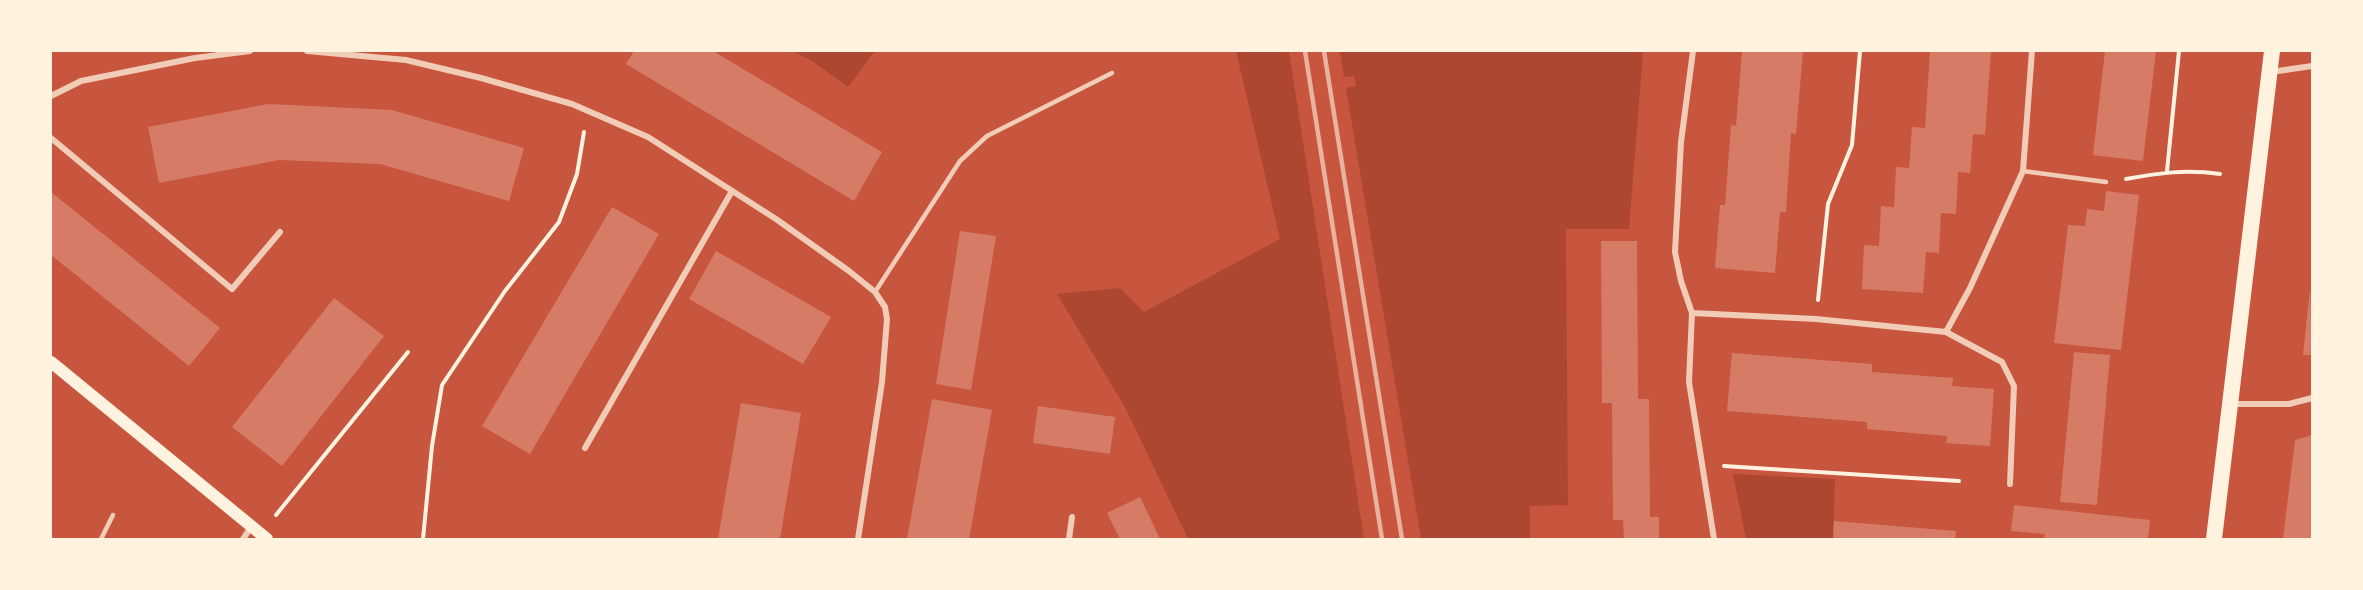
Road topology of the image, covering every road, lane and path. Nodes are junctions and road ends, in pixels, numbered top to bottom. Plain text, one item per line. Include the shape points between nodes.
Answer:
1 (250, 51) edge
2 (307, 51) edge
3 (1693, 51) edge
4 (1860, 51) edge
5 (2032, 51) edge
6 (2179, 51) edge
7 (2272, 51) edge
8 (2312, 66) edge
9 (1112, 73) dead end
10 (2269, 73) junction
11 (51, 96) edge
12 (588, 111) junction
13 (51, 138) edge
14 (2023, 171) junction
15 (2167, 171) junction
16 (2220, 174) dead end
17 (2106, 182) joint
18 (732, 191) junction
19 (280, 232) dead end
20 (875, 292) junction
21 (1692, 313) junction
22 (1816, 319) junction
23 (1946, 332) junction
24 (408, 352) dead end
25 (51, 362) edge
26 (2312, 398) edge
27 (2230, 404) junction
28 (585, 448) dead end
29 (1702, 465) junction
30 (1959, 481) dead end
31 (2010, 484) dead end
32 (113, 515) dead end
33 (1072, 517) dead end
34 (259, 533) edge
35 (101, 539) edge
36 (243, 539) edge
37 (423, 539) edge
38 (858, 539) edge
39 (1069, 539) edge
40 (1714, 539) edge
41 (2214, 539) edge

1 - 11 street via 81,81
2 - 12 street via 406,60
3 - 21 street via 1681,142 1675,252
4 - 22 path via 1852,145 1828,204
5 - 14 street
6 - 15 path
7 - 10 highway
8 - 10 street
9 - 20 lane via 987,136 960,161
10 - 27 highway
12 - 18 street via 648,137
12 - 37 path via 577,174 559,222 505,291 442,385
13 - 19 street via 232,289
14 - 17 lane
14 - 23 street
15 - 16 path
15 - 17 path
18 - 20 street
18 - 28 street
20 - 38 street via 885,307 886,319 882,382
21 - 22 street
21 - 29 street via 1689,382
22 - 23 street
23 - 31 street via 2002,362 2014,386
24 - 34 path
25 - 34 main road
26 - 27 street via 2289,404
27 - 41 highway
29 - 30 path
29 - 40 street
32 - 35 lane
33 - 39 street
34 - 36 street

